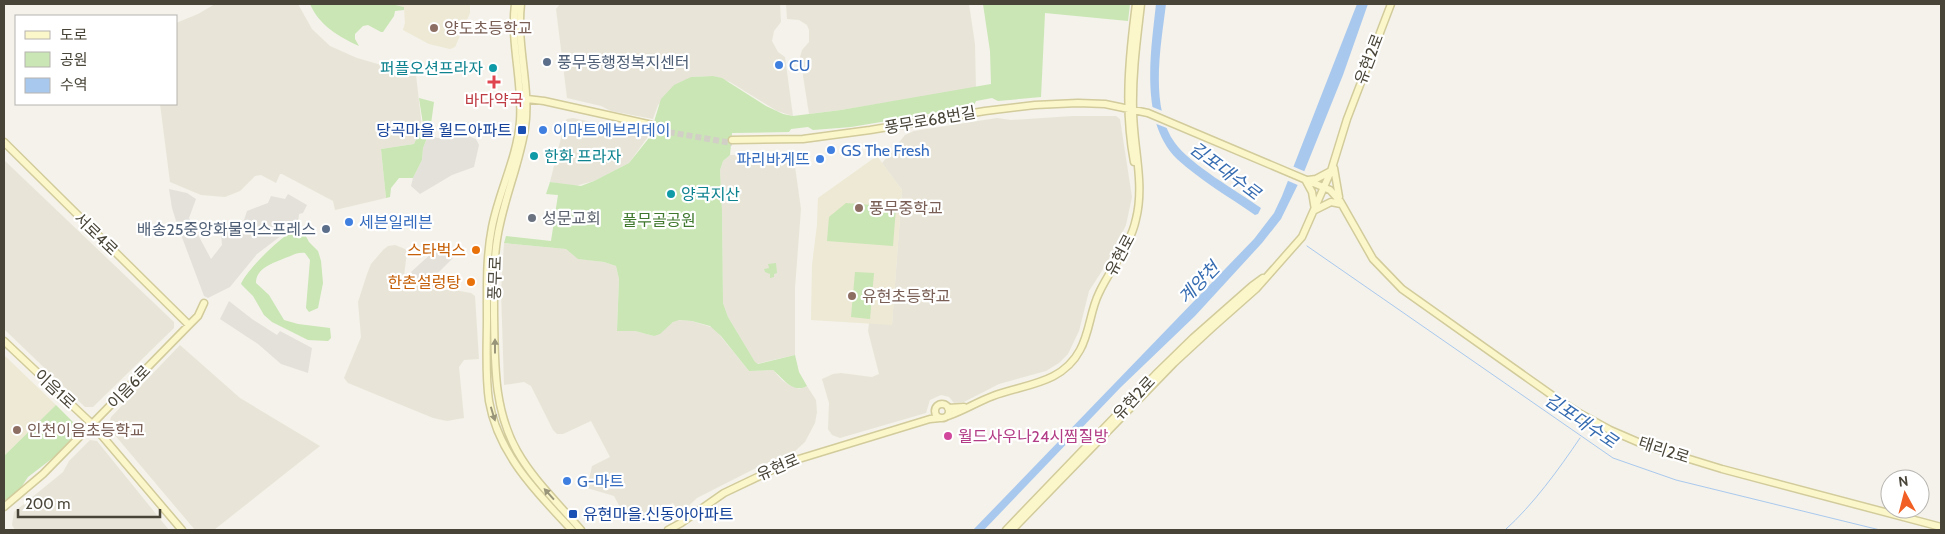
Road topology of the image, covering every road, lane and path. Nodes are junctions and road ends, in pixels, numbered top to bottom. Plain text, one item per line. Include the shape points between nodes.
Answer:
1 (515, 4) edge
2 (521, 4) edge
3 (1136, 4) edge
4 (1141, 4) edge
5 (1391, 4) edge
6 (527, 99) junction
7 (1130, 108) junction
8 (651, 127) tunnel mouth
9 (4, 142) edge
10 (732, 142) tunnel mouth
11 (1332, 168) junction
12 (1310, 183) junction
13 (1324, 188) junction
14 (1340, 202) junction
15 (1315, 210) junction
16 (1270, 273) junction
17 (204, 303) dead end
18 (189, 325) junction
19 (4, 341) edge
20 (948, 408) junction
21 (935, 410) junction
22 (948, 416) junction
23 (940, 418) junction
24 (927, 420) junction
25 (92, 424) junction
26 (4, 507) edge
27 (1941, 527) edge
28 (182, 530) edge
29 (572, 530) edge
30 (581, 530) edge
31 (668, 530) edge
32 (1006, 530) edge
33 (1012, 530) edge

1 -> 29 street, 풍무로 via 513,32 520,121 489,246 488,392 494,421 514,461 536,492
2 - 6 street, 풍무로
3 - 7 street, 유현로 via 1130,49
4 - 7 street, 유현로
5 - 11 street, 유현2로 via 1346,119
6 - 8 street
30 -> 6 street, 풍무로 via 538,483 518,453 504,422 496,390 496,245 523,140
7 - 10 street, 풍무로68번길 via 1090,103 1035,105 812,138
7 - 12 street, 풍무로68번길
7 - 20 street, 유현로 via 1136,207 1126,239 1093,296 1078,350 1063,368 1048,377 990,394 967,406
7 - 22 street, 유현로 via 1140,194 1137,217 1123,252 1098,294 1079,353 1053,378 991,397
9 - 18 street, 서로4로
11 - 12 street
11 - 13 street, 유현2로
11 - 14 street
12 - 13 street, 풍무로68번길
12 - 15 street
13 - 14 street, 태리2로
13 - 15 street, 유현2로
14 - 15 street via 1331,202
14 - 27 street, 태리2로 via 1373,259 1402,289 1553,396 1610,430 1647,446 1713,466
15 - 16 street, 유현2로 via 1294,248
16 - 32 street, 유현2로 via 1178,352
16 - 33 street, 유현2로 via 1256,290 1180,357
17 - 18 street, 이음6로
18 - 25 street, 이음6로
19 - 25 street, 이음1로
20 - 21 street via 942,404
20 - 22 street
21 - 23 street
21 - 24 street
22 - 23 street
23 - 24 street, 유현로
24 - 31 street, 유현로 via 789,462 724,493
25 - 26 street, 이음6로 via 43,474
25 - 28 street, 이음1로

